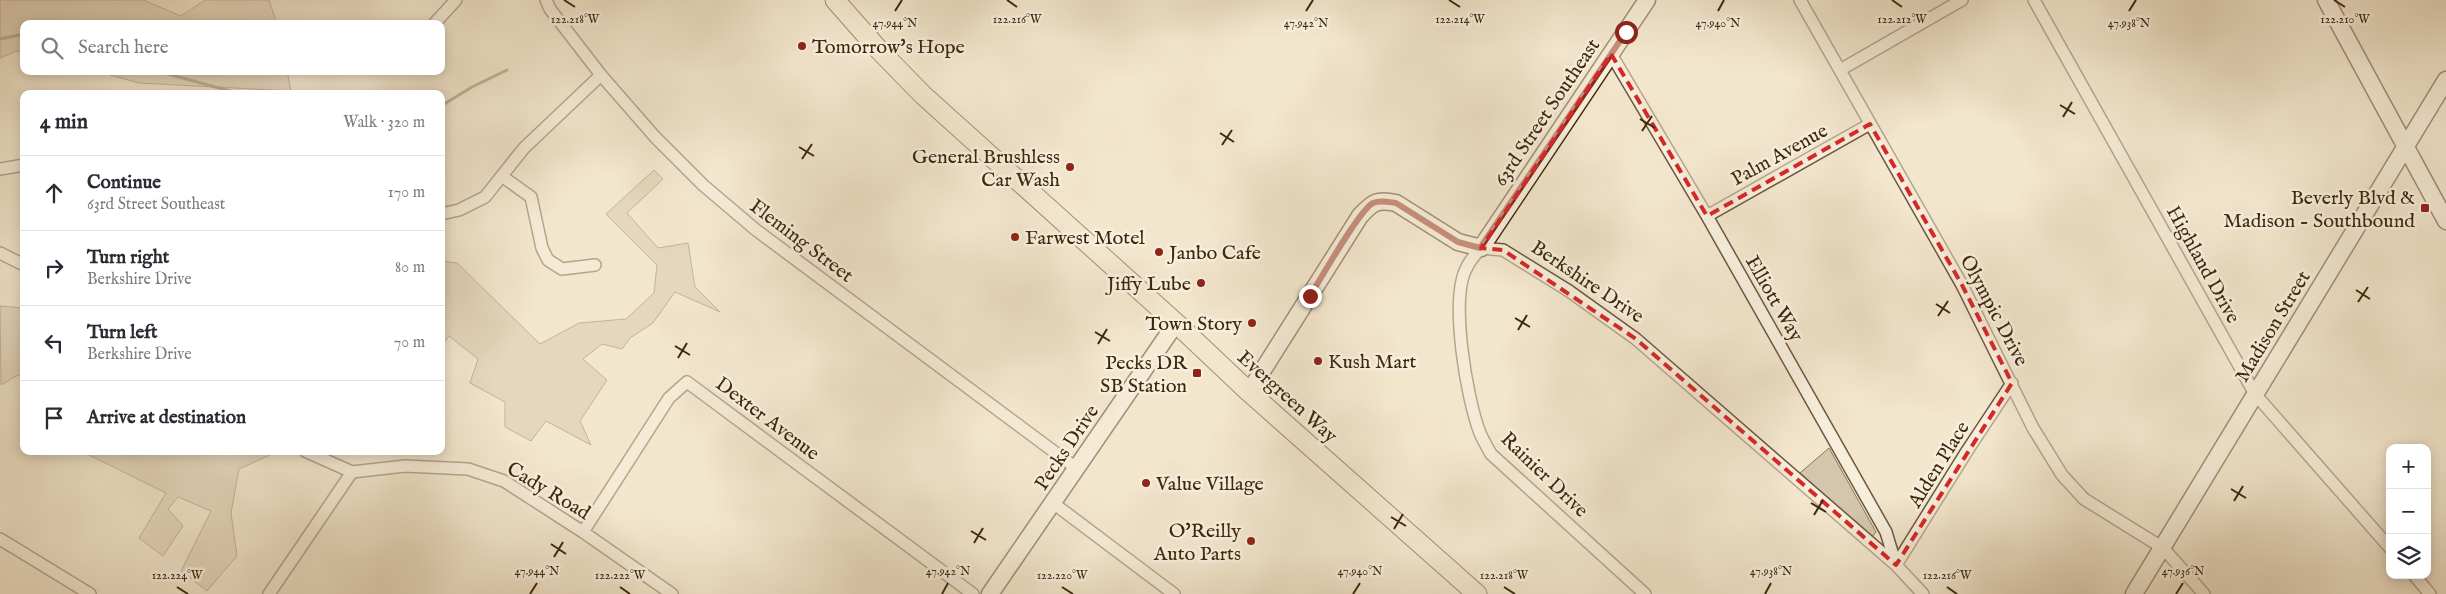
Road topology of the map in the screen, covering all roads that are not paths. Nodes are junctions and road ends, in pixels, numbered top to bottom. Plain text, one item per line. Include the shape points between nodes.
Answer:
1 (456, 0) edge
2 (546, 0) edge
3 (835, 0) edge
4 (1647, 0) edge
5 (1800, 0) edge
6 (1962, 0) edge
7 (2034, 0) edge
8 (2326, 0) edge
9 (438, 20) edge
10 (1611, 54) junction
11 (1840, 70) junction
12 (601, 75) junction
13 (2446, 80) edge
14 (1870, 124) junction
15 (2405, 148) junction
16 (20, 166) edge
17 (0, 169) edge
18 (503, 177) junction
19 (445, 213) edge
20 (1707, 216) junction
21 (2446, 221) edge
22 (1480, 248) junction
23 (0, 253) edge
24 (20, 264) edge
25 (595, 265) dead end
26 (1176, 323) junction
27 (2012, 384) junction
28 (1249, 392) junction
29 (2255, 394) junction
30 (314, 455) edge
31 (1076, 468) junction
32 (352, 472) junction
33 (1053, 503) junction
34 (583, 532) junction
35 (0, 539) edge
36 (2386, 543) edge
37 (2163, 548) junction
38 (1896, 565) junction
39 (2417, 579) edge
40 (1640, 592) edge
41 (90, 594) edge
42 (269, 594) edge
43 (672, 594) edge
44 (973, 594) edge
45 (990, 594) edge
46 (1174, 594) edge
47 (1477, 594) edge
48 (1923, 594) edge
49 (2134, 594) edge
50 (2204, 594) edge
51 (2430, 594) edge

1 - 9 street
2 - 12 street, Fleming Street
3 - 26 main road, Evergreen Way via 924,95
4 - 10 street, 63rd Street Southeast
5 - 11 street, Olympic Drive
6 - 11 street
7 - 29 street, Highland Drive
8 - 15 street
10 - 20 street, Elliott Way
10 - 22 street, 63rd Street Southeast
11 - 14 street, Olympic Drive
12 - 18 street via 524,148
12 - 31 street, Fleming Street via 703,185 756,230
13 - 15 street, Madison Street
14 - 20 street, Palm Avenue
14 - 27 street, Olympic Drive via 1962,285
15 - 21 street
15 - 29 street, Madison Street
16 - 17 street
18 - 19 street via 485,197
18 - 25 street via 531,197 542,248 548,260 562,269
20 - 38 street, Elliott Way via 1886,532
22 - 28 street, Berkshire Drive via 1458,242 1396,203 1372,203 1360,216
22 - 38 street, Berkshire Drive via 1504,250 1636,338
22 - 40 street, Rainier Drive via 1466,268 1459,296 1461,340 1480,434 1491,454
23 - 24 street
26 - 28 main road, Evergreen Way
26 - 31 street, Pecks Drive
27 - 37 street, Olympic Drive via 2033,428 2062,475 2084,499
27 - 38 street, Alden Place
28 - 47 main road, Evergreen Way
29 - 36 street, Highland Drive
29 - 37 street, Madison Street
30 - 32 street
31 - 33 street, Pecks Drive
32 - 34 street, Cady Road via 405,466 468,470 504,481
32 - 42 street
33 - 45 street, Pecks Drive
33 - 46 street
34 - 43 street, Cady Road
34 - 44 street, Dexter Avenue via 670,398 687,382
35 - 41 street
37 - 49 street, Madison Street
37 - 50 street, Olympic Drive
38 - 48 street, Berkshire Drive
39 - 51 street

